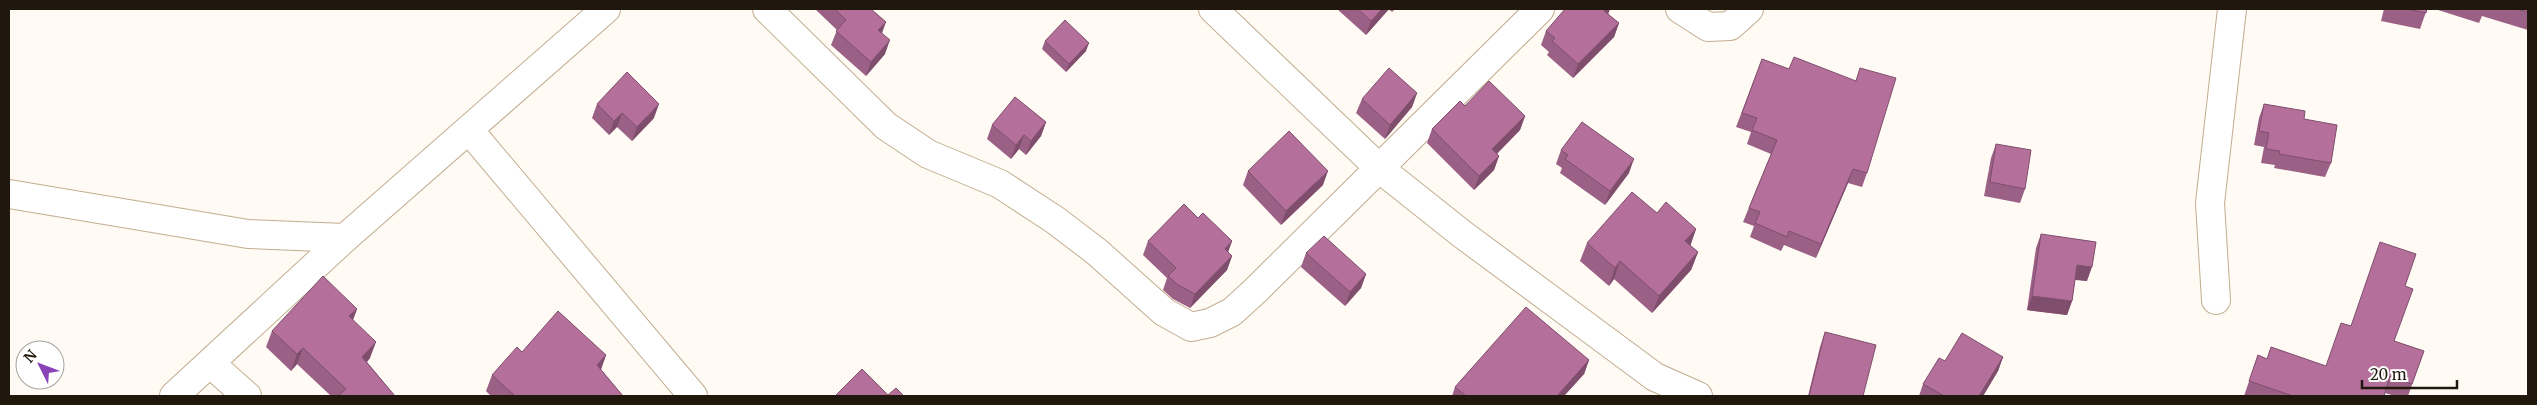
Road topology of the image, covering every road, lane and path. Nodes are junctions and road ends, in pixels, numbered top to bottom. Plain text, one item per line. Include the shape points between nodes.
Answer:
1 (606, 9) edge
2 (767, 9) edge
3 (1213, 9) edge
4 (1540, 9) edge
5 (1680, 9) edge
6 (1749, 9) edge
7 (2232, 9) edge
8 (469, 130) junction
9 (1379, 168) junction
10 (9, 194) edge
11 (346, 238) junction
12 (2216, 300) dead end
13 (211, 364) junction
14 (174, 396) edge
15 (247, 396) edge
16 (693, 396) edge
17 (1698, 396) edge

1 - 8 street
2 - 9 street via 886,126 928,154 1000,184 1055,220 1097,252 1164,312 1191,327 1210,323 1232,312
3 - 9 street
4 - 9 street
5 - 6 street via 1708,26 1730,26
7 - 12 street via 2210,203
8 - 11 street
8 - 16 street
9 - 17 street via 1462,234 1655,377
10 - 11 street via 248,234
11 - 13 street
13 - 14 street
13 - 15 street

